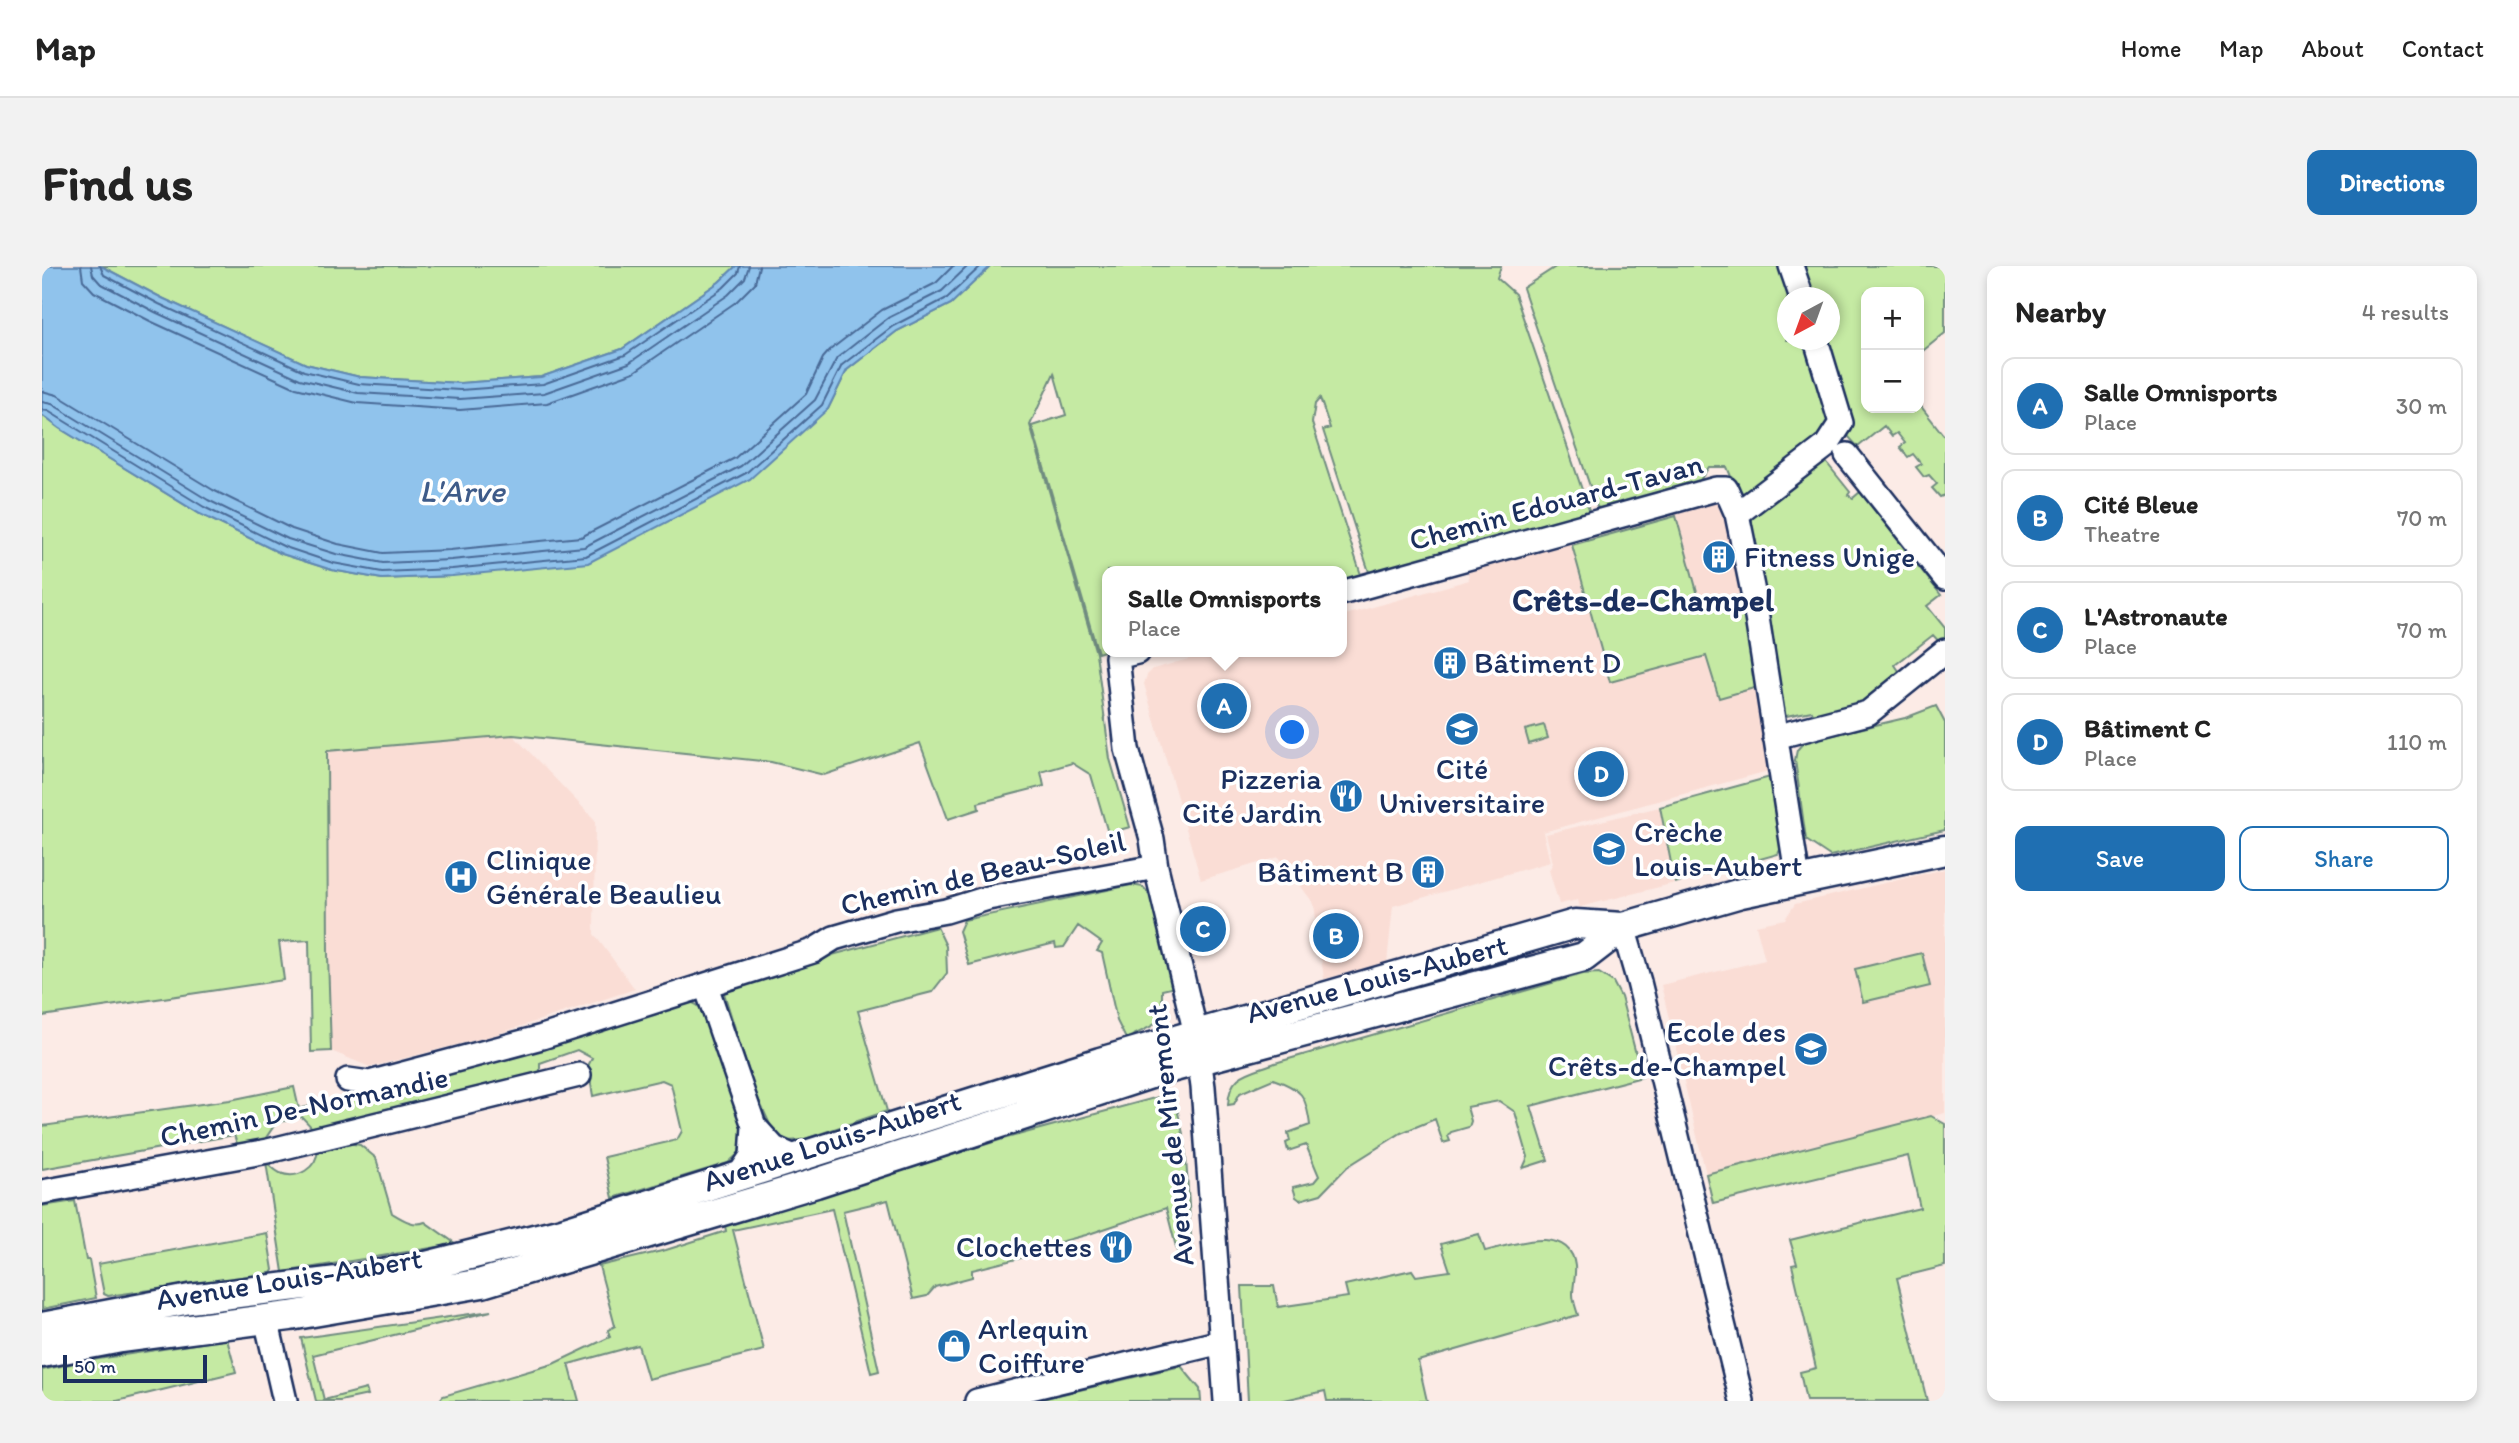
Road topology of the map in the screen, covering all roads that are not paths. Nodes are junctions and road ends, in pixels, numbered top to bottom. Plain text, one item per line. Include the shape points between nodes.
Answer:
1 (1791, 266) edge
2 (1798, 287) edge
3 (1819, 350) edge
4 (1846, 455) dead end
5 (1737, 514) junction
6 (1945, 578) edge
7 (1347, 591) edge
8 (1945, 651) edge
9 (1117, 657) edge
10 (1775, 737) junction
11 (1945, 850) edge
12 (1156, 867) junction
13 (1798, 880) junction
14 (1623, 927) junction
15 (706, 986) junction
16 (1198, 1047) junction
17 (579, 1075) dead end
18 (348, 1080) dead end
19 (754, 1126) junction
20 (794, 1157) junction
21 (738, 1177) junction
22 (42, 1192) edge
23 (266, 1319) junction
24 (42, 1327) edge
25 (1221, 1342) junction
26 (42, 1353) edge
27 (285, 1401) edge
28 (977, 1401) edge
29 (1226, 1401) edge
30 (1742, 1401) edge

1 - 2 street
3 - 5 street via 1841,423 1826,446
4 - 6 street
5 - 7 street, Chemin Edouard-Tavan via 1726,489 1716,489
5 - 10 street, Chemin Edouard-Tavan
8 - 10 street via 1868,713
9 - 12 street via 1127,749
10 - 13 street, Chemin Edouard-Tavan
11 - 13 main road, Avenue Louis-Aubert
12 - 15 street, Chemin de Beau-Soleil via 896,920
12 - 16 street, Avenue de Miremont
13 - 14 main road, Avenue Louis-Aubert
14 - 16 main road, Avenue Louis-Aubert via 1575,924
14 - 30 street
15 - 18 street, Chemin de Beau-Soleil via 369,1083
15 - 19 street
16 - 20 main road, Avenue Louis-Aubert
16 - 23 main road, Avenue Louis-Aubert via 1155,1072 816,1183 482,1283
16 - 25 street, Avenue de Miremont
17 - 22 street, Chemin De-Normandie via 268,1151
19 - 20 street via 774,1148
19 - 21 street via 751,1156
20 - 21 main road, Avenue Louis-Aubert
21 - 24 main road, Avenue Louis-Aubert via 562,1232 426,1266 180,1301
23 - 26 main road, Avenue Louis-Aubert
23 - 27 street
25 - 28 street
25 - 29 street, Avenue de Miremont

